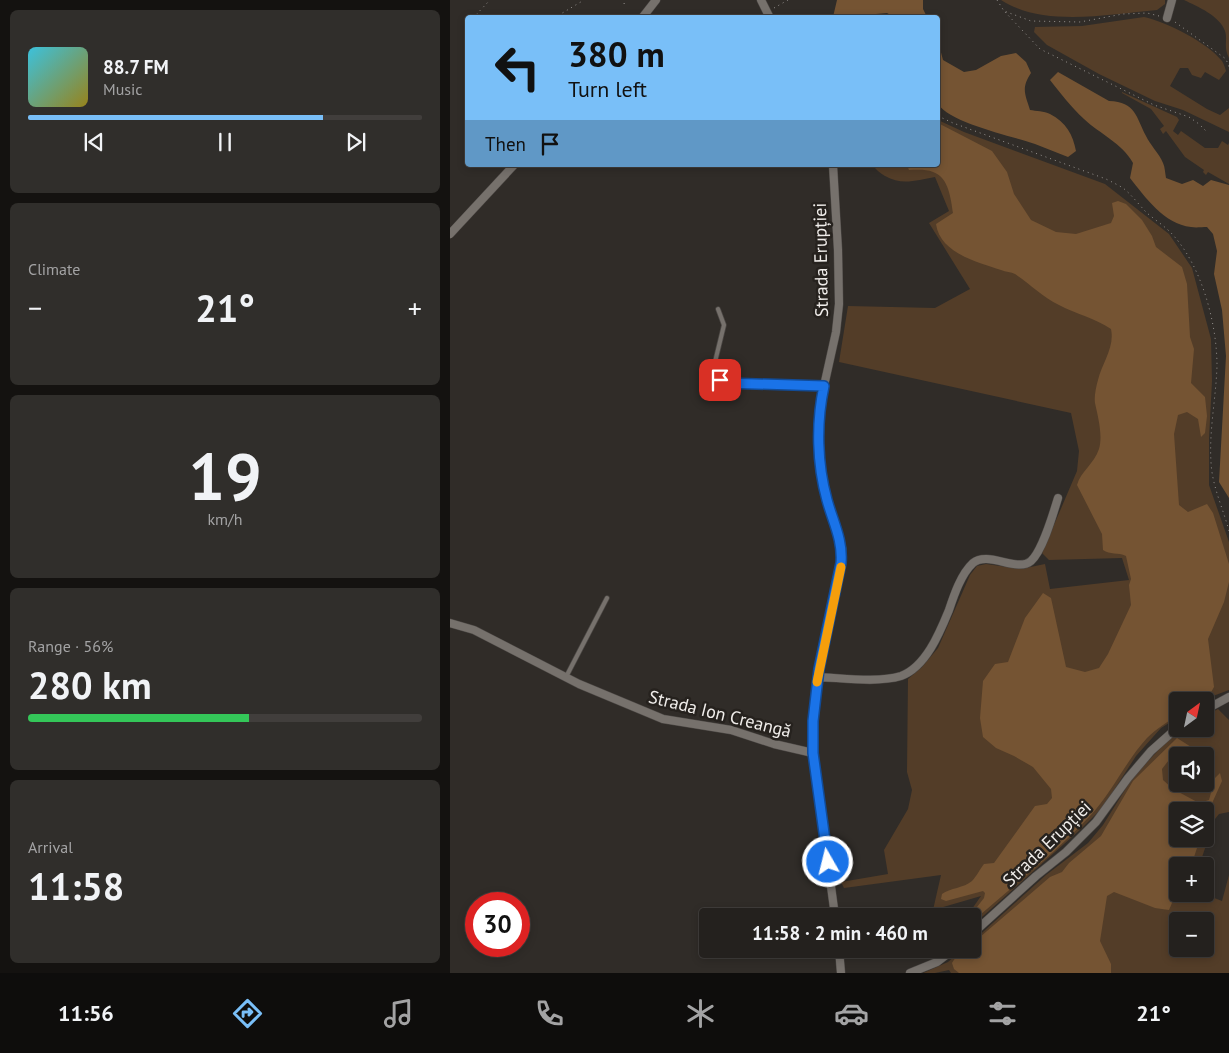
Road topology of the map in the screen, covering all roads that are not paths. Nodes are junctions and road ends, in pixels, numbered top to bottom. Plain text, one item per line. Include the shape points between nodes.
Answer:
1 (656, 0) edge
2 (761, 0) edge
3 (1172, 0) edge
4 (644, 15) edge
5 (768, 15) edge
6 (1167, 18) road end
7 (512, 167) edge
8 (833, 167) edge
9 (450, 234) edge
10 (718, 309) dead end
11 (824, 386) junction
12 (1058, 498) dead end
13 (606, 598) dead end
14 (450, 623) edge
15 (566, 677) junction
16 (818, 677) junction
17 (1229, 697) edge
18 (1214, 705) edge
19 (1169, 735) edge
20 (813, 753) junction
21 (834, 908) edge
22 (981, 926) edge
23 (840, 958) edge
24 (942, 958) edge
25 (841, 973) edge
26 (910, 973) edge

1 - 4 street
2 - 5 street
3 - 6 street
7 - 9 street
8 - 11 street, Strada Erupției via 839,304
10 - 11 lane via 724,326 714,366 720,380 725,383
11 - 16 street, Strada Erupției via 818,430 820,462 842,549
12 - 16 street via 1050,524 1030,561 1020,564 984,559 971,564 935,644 910,671 902,676 878,679
13 - 15 lane
14 - 15 street, Strada Ion Creangă via 474,630
15 - 20 street, Strada Ion Creangă via 663,719 732,730
16 - 20 street, Strada Erupției
17 - 18 street
19 - 22 street, Strada Erupției via 1128,778 1096,822
20 - 21 street, Strada Erupției
23 - 25 street
24 - 26 street

